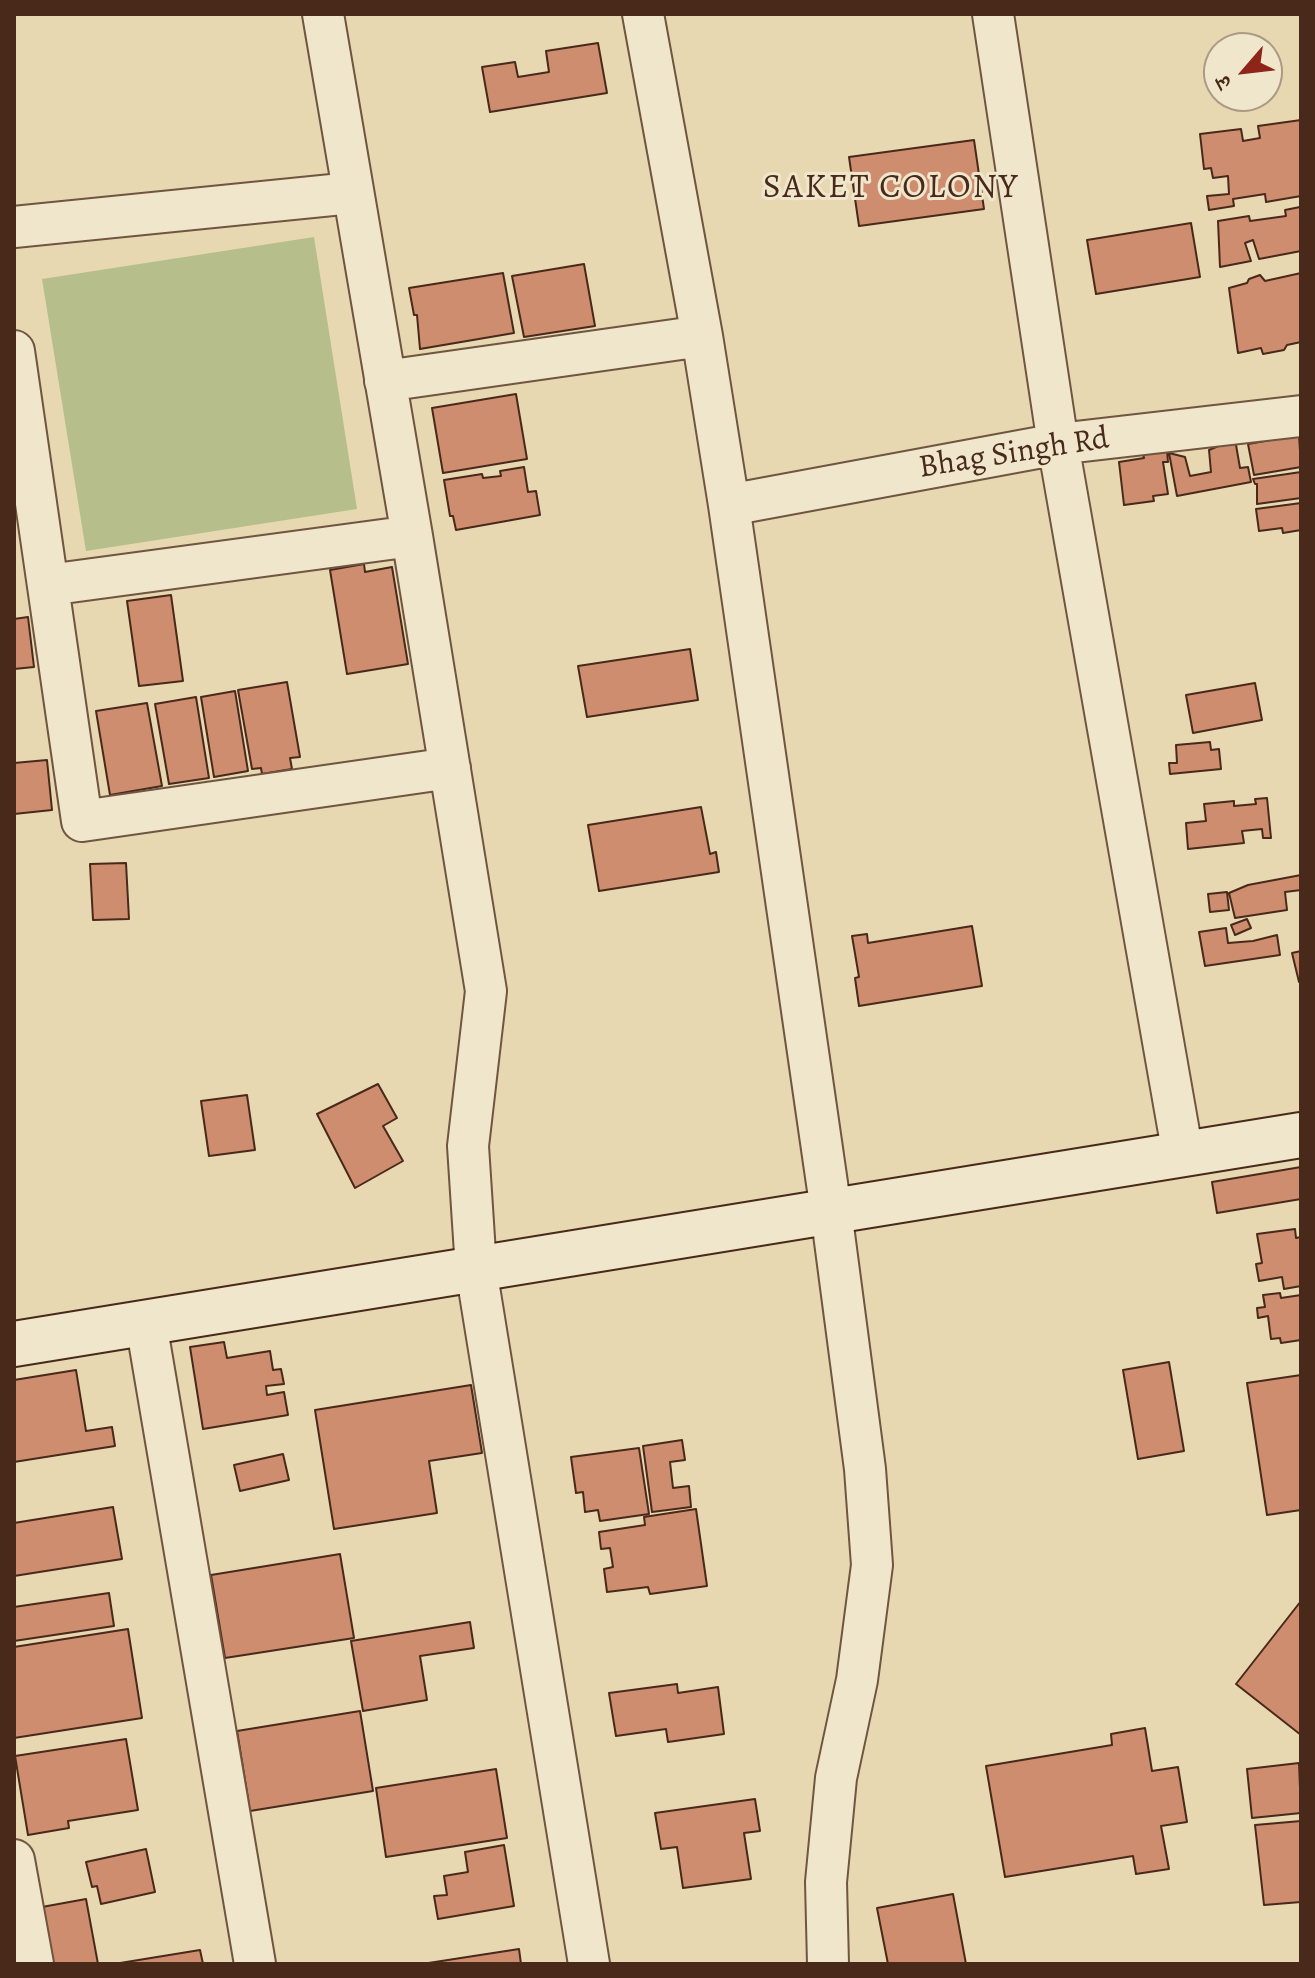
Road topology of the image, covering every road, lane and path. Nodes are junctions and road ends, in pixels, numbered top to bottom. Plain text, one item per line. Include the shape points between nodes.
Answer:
1 (323, 14) edge
2 (643, 14) edge
3 (993, 14) edge
4 (352, 193) junction
5 (14, 227) edge
6 (702, 336) junction
7 (15, 373) edge
8 (385, 381) junction
9 (1301, 416) edge
10 (1058, 444) junction
11 (729, 505) junction
12 (412, 536) junction
13 (48, 585) junction
14 (450, 768) junction
15 (1301, 1135) edge
16 (1183, 1155) junction
17 (831, 1211) junction
18 (476, 1269) junction
19 (146, 1323) junction
20 (14, 1344) edge
21 (14, 1860) edge
22 (33, 1964) edge
23 (255, 1964) edge
24 (589, 1964) edge
25 (828, 1964) edge

1 - 4 street
2 - 6 street
3 - 10 street
4 - 5 street
4 - 8 street
6 - 8 street
6 - 11 street
7 - 13 street
8 - 12 street
9 - 10 street, Bhag Singh Rd
10 - 11 street, Bhag Singh Rd
10 - 16 street
11 - 17 street
12 - 13 street
12 - 14 street
13 - 14 street via 82,821
14 - 18 street via 486,991 468,1146
15 - 16 street
16 - 17 street
17 - 18 street
17 - 25 street via 865,1469 872,1565 857,1680 836,1778 826,1882
18 - 19 street
18 - 24 street
19 - 20 street
19 - 23 street
21 - 22 street

